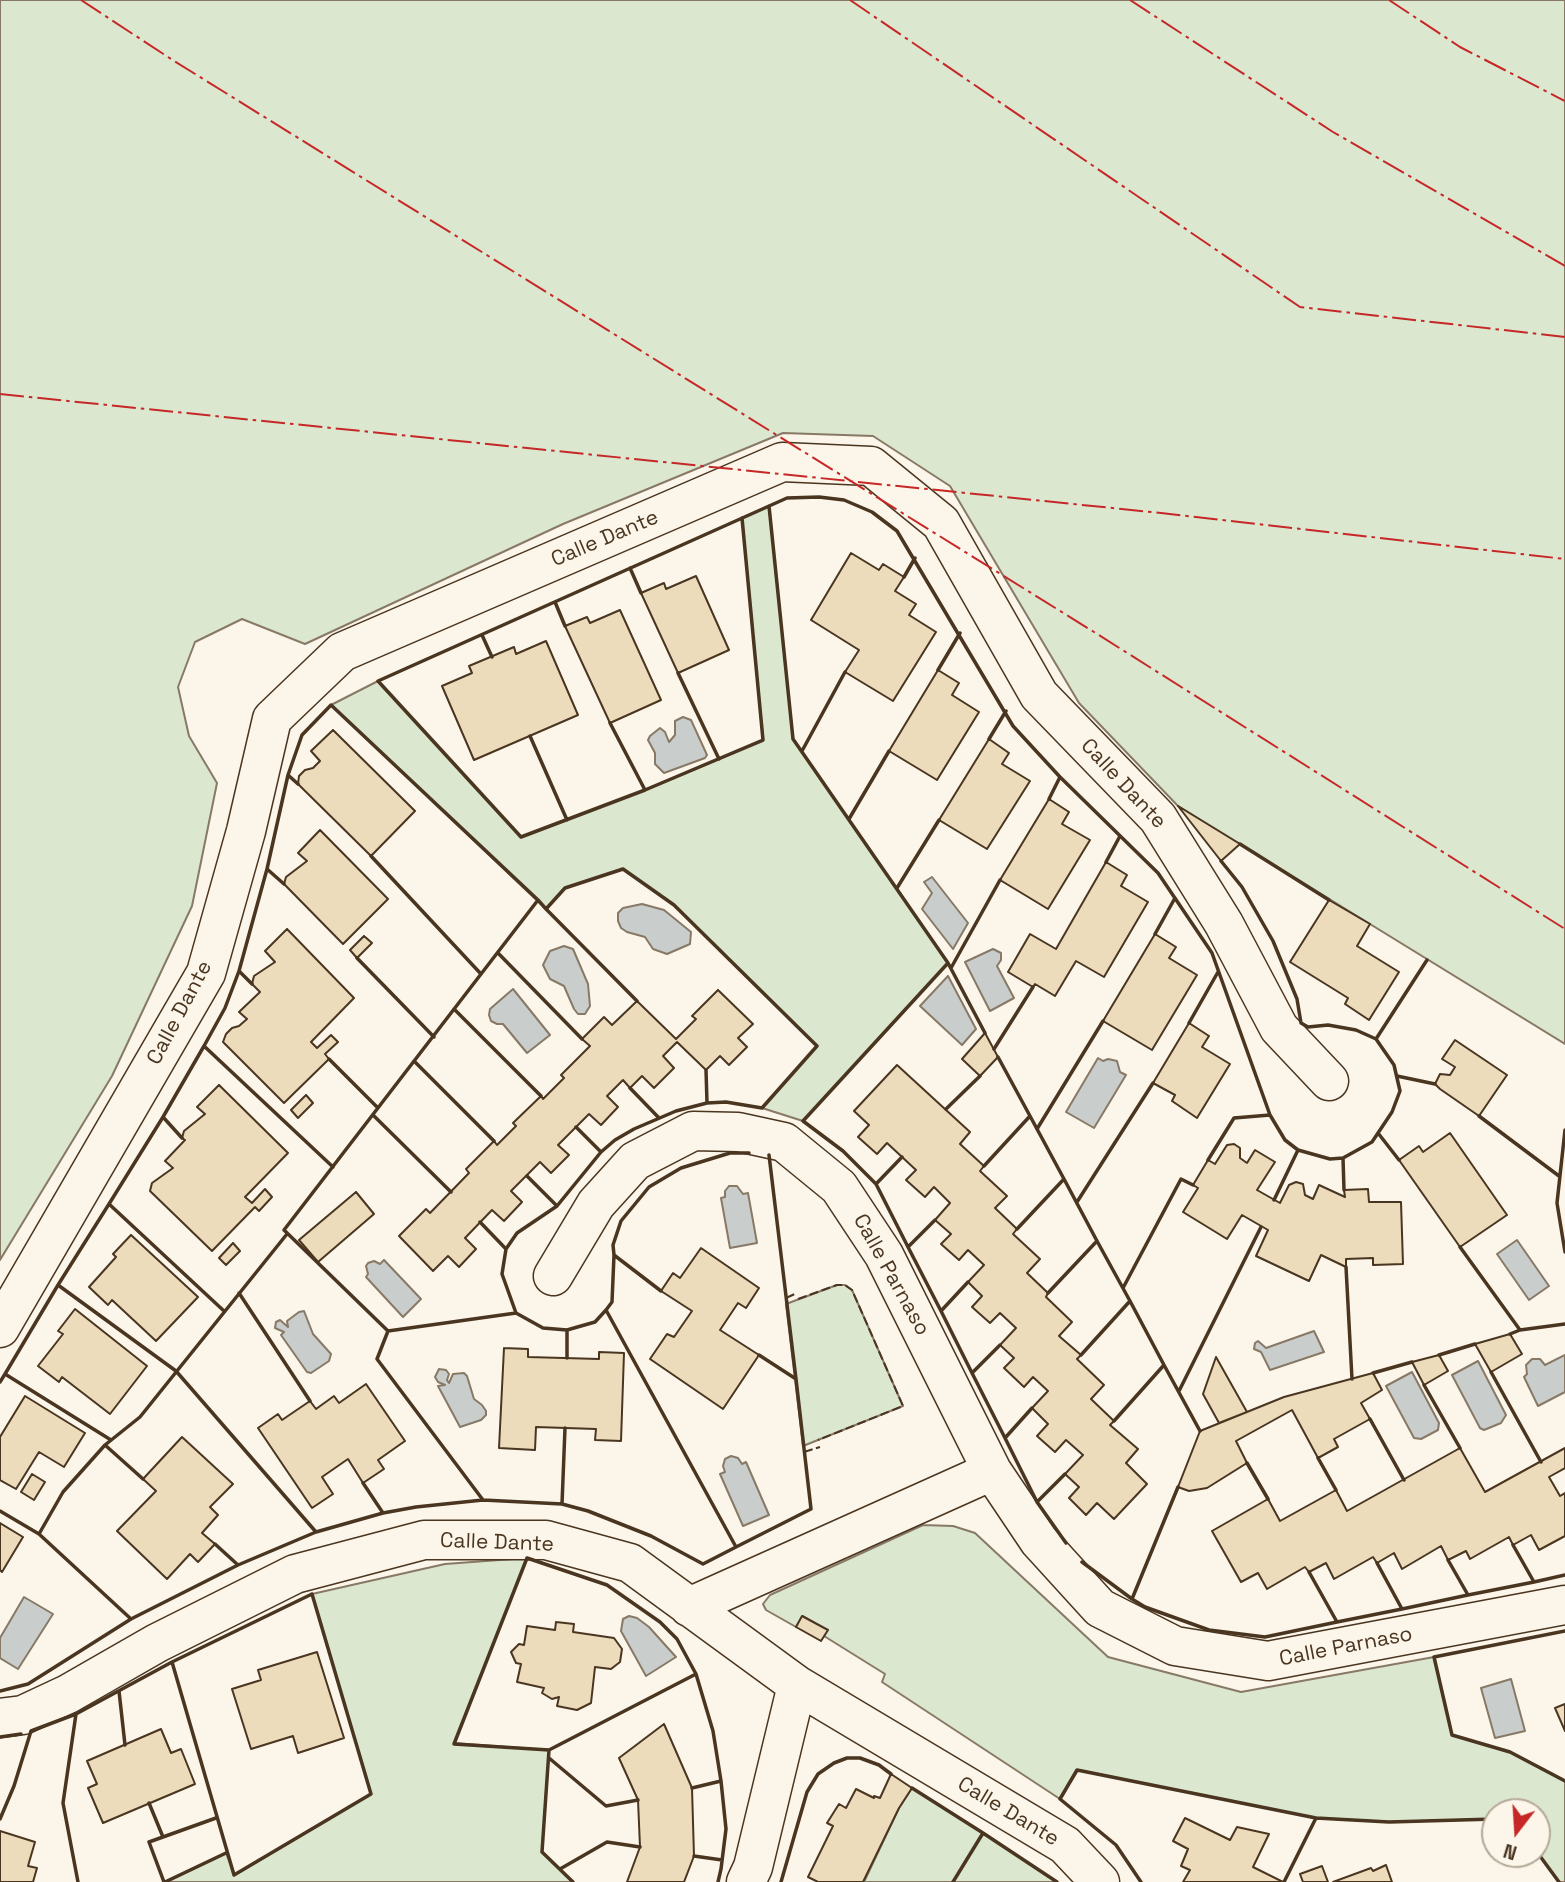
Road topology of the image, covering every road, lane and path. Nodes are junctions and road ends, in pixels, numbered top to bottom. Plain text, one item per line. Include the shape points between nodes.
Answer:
1 (1329, 1081) dead end
2 (552, 1276) dead end
3 (0, 1328) edge
4 (992, 1471) junction
5 (1565, 1605) edge
6 (689, 1607) junction
7 (797, 1685) junction
8 (0, 1718) edge
9 (746, 1882) edge
10 (1100, 1882) edge

1 - 3 street, Calle Dante via 1279,1028 1224,924 1158,818 1039,695 941,523 871,466 782,462 342,652 272,719 206,973
2 - 4 street, Calle Parnaso via 596,1205 635,1161 693,1131 738,1132 784,1142 839,1187 884,1255
4 - 5 street, Calle Parnaso via 1038,1541 1100,1608 1175,1646 1268,1661
4 - 6 street
6 - 7 street, Calle Dante
6 - 8 street, Calle Dante via 630,1563 546,1540 424,1540 295,1574 68,1694 23,1715
7 - 9 street
7 - 10 street, Calle Dante via 1065,1845

